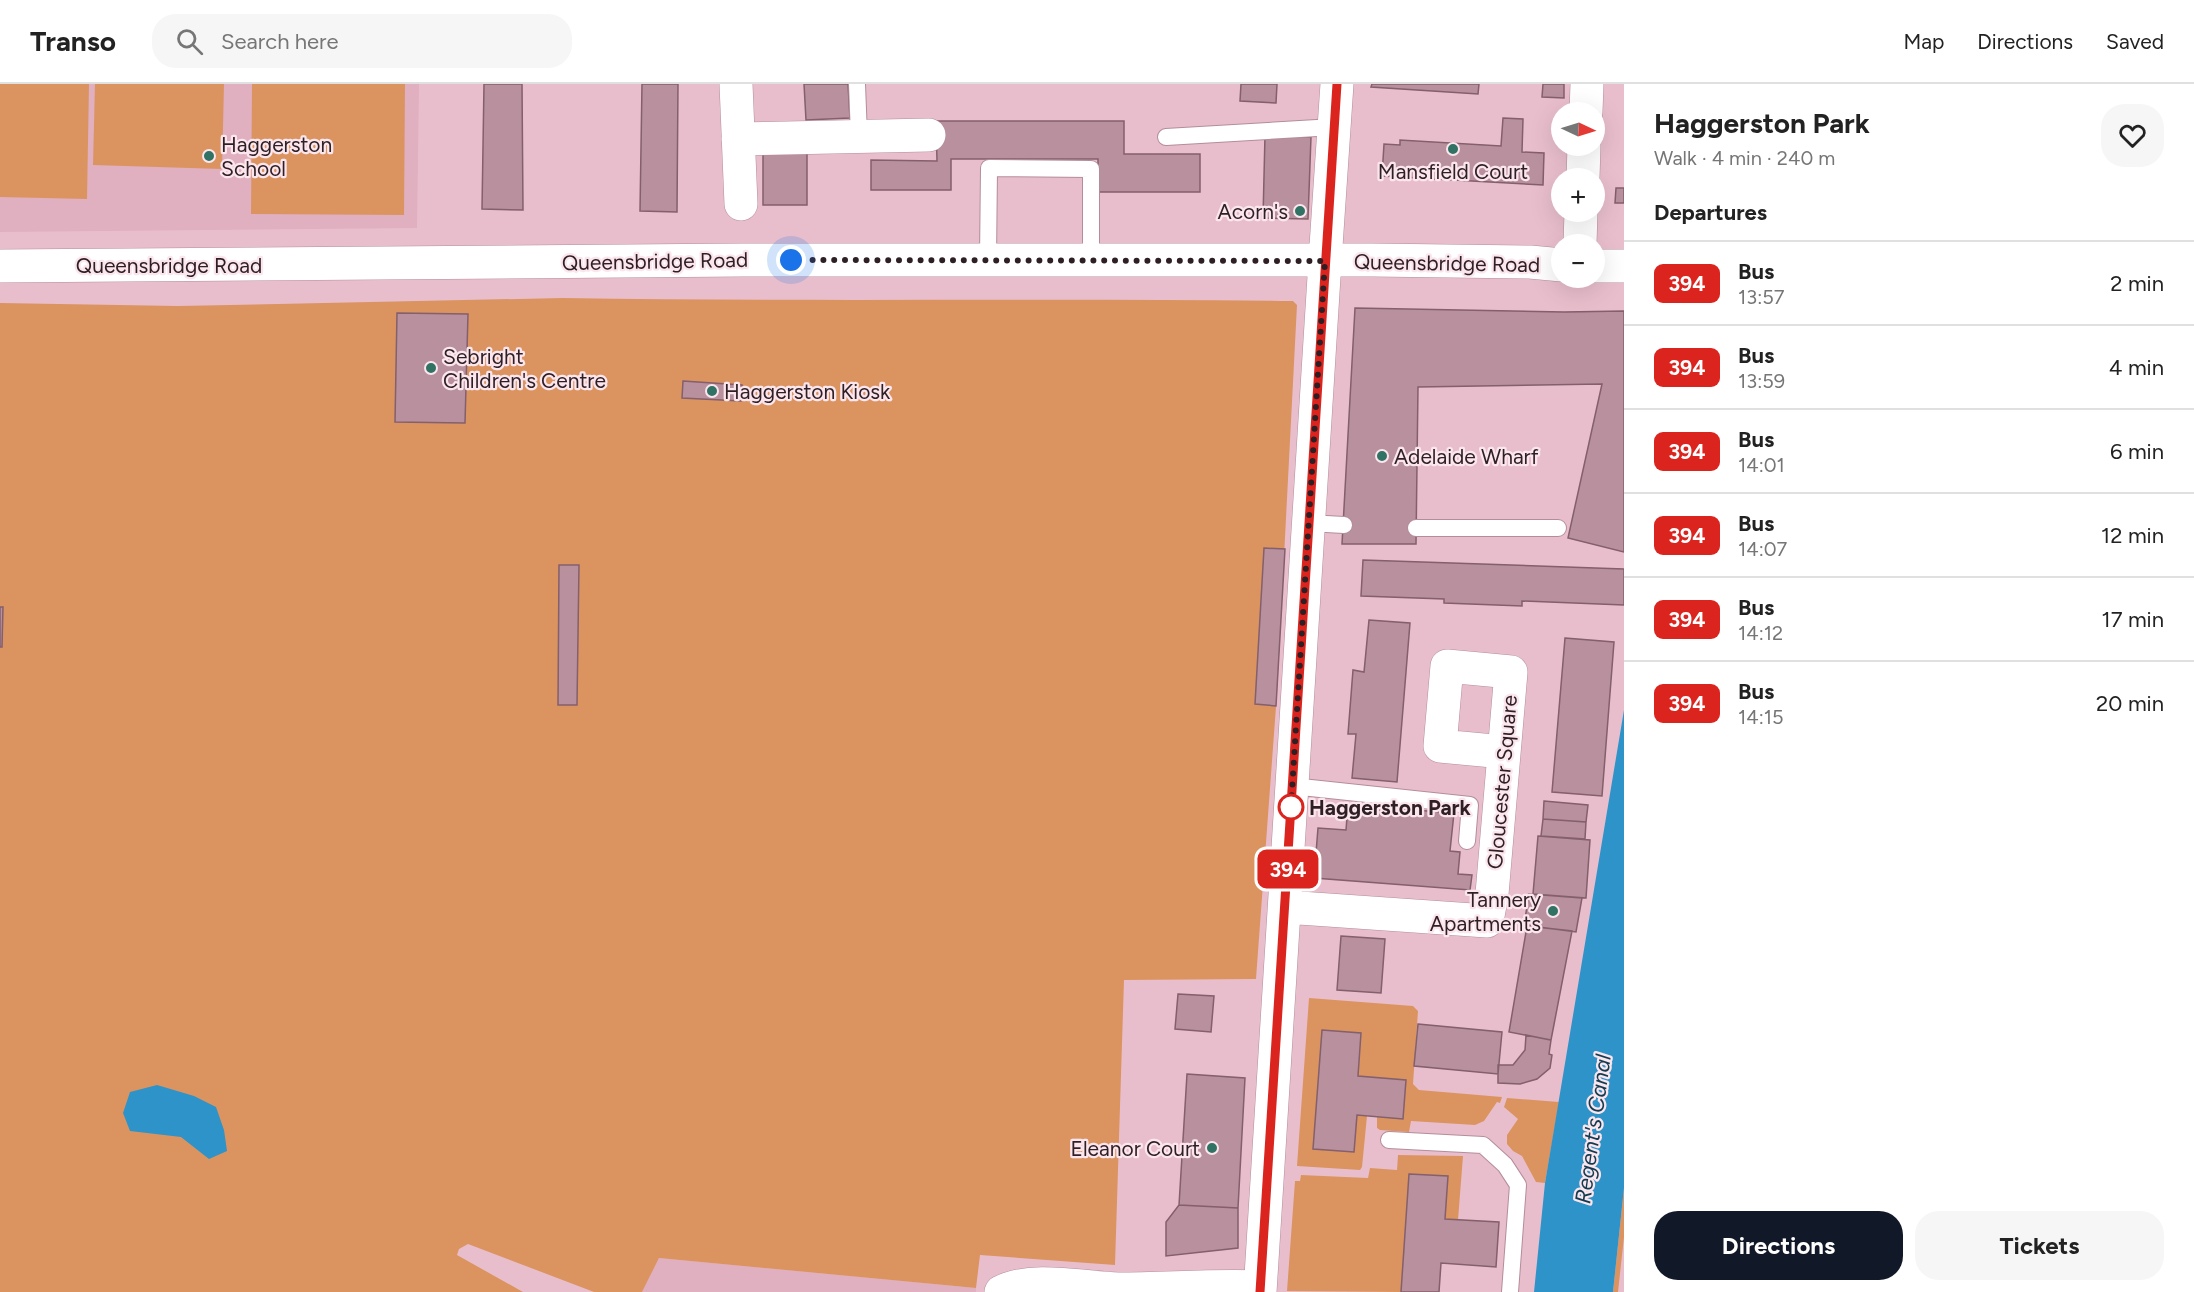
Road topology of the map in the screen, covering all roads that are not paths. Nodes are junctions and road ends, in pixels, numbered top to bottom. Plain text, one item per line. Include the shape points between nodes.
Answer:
1 (735, 84) edge
2 (857, 84) edge
3 (1337, 84) edge
4 (1587, 84) edge
5 (1586, 102) edge
6 (1334, 126) junction
7 (929, 135) dead end
8 (859, 136) junction
9 (1166, 137) dead end
10 (738, 139) junction
11 (741, 204) dead end
12 (988, 260) junction
13 (1091, 260) junction
14 (1325, 261) junction
15 (1551, 264) edge
16 (0, 266) edge
17 (1605, 266) edge
18 (1624, 266) edge
19 (1308, 522) junction
20 (1344, 525) dead end
21 (1416, 528) dead end
22 (1558, 528) dead end
23 (1504, 752) dead end
24 (1293, 786) junction
25 (1467, 841) dead end
26 (1286, 907) junction
27 (1389, 1140) dead end
28 (1260, 1290) edge
29 (1001, 1292) edge
30 (1510, 1292) edge

1 - 10 street
2 - 8 lane
3 - 6 street
4 - 5 street
6 - 9 lane
6 - 14 street
7 - 8 street
8 - 10 street
10 - 11 street
12 - 13 street, Queensbridge Road
12 - 13 lane via 989,168 1091,169
12 - 16 street, Queensbridge Road
13 - 14 street, Queensbridge Road
14 - 15 street, Queensbridge Road
14 - 19 street
17 - 18 street
19 - 20 lane
19 - 24 street
21 - 22 lane
23 - 26 street, Gloucester Square via 1440,746 1447,666 1511,672 1492,894 1487,921
24 - 25 lane via 1470,805
24 - 26 street
26 - 28 street
27 - 30 lane via 1483,1145 1505,1166 1518,1185
28 - 29 street via 1227,1286 1119,1288 1047,1284 1016,1286

